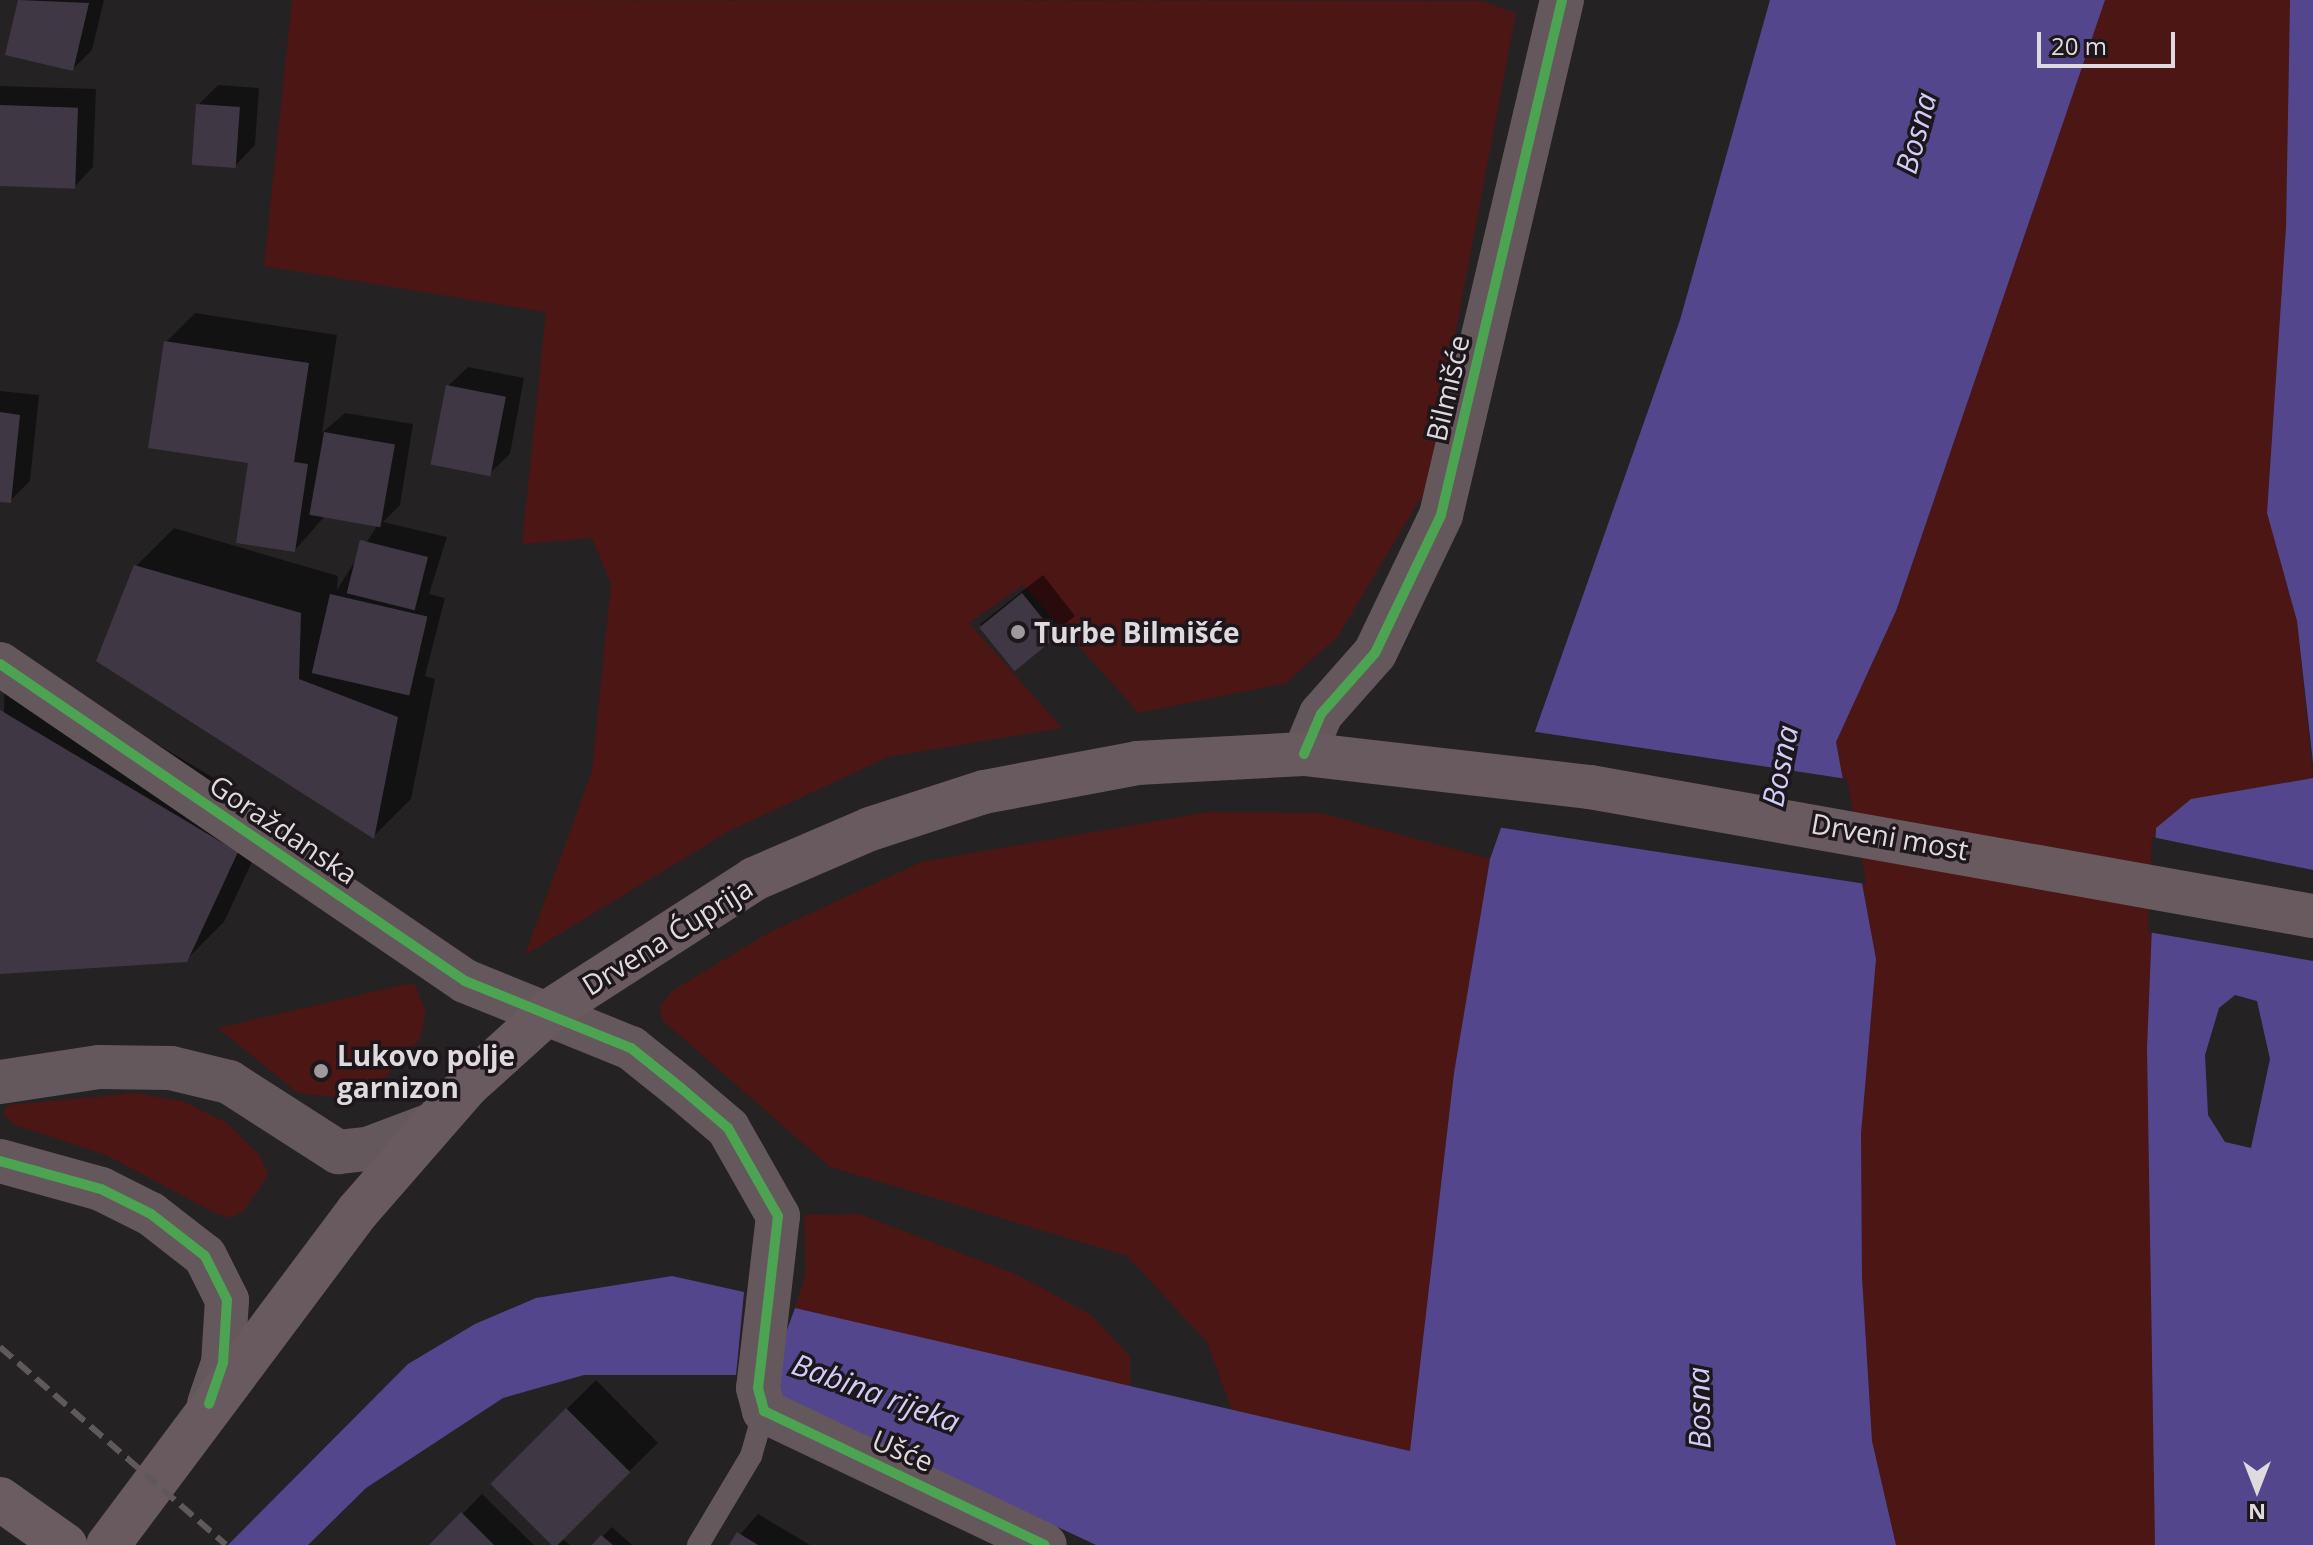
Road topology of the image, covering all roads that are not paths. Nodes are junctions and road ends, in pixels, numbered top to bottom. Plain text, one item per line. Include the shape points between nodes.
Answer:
1 (1562, 0) edge
2 (0, 664) edge
3 (1304, 754) junction
4 (1416, 766) joint
5 (2313, 916) edge
6 (551, 1010) junction
7 (0, 1082) edge
8 (431, 1125) junction
9 (0, 1161) edge
10 (761, 1399) junction
11 (209, 1404) junction
12 (0, 1499) edge
13 (65, 1545) edge
14 (108, 1545) edge
15 (698, 1545) edge
16 (1045, 1545) edge

1 - 3 street, Bilmišće via 1441,515 1375,653 1321,714
2 - 6 street, Goraždanska via 465,981
3 - 4 main road, Drvena Ćuprija
3 - 6 main road, Drvena Ćuprija via 1137,763 984,792 870,829 754,879
4 - 5 main road, Drveni most via 1922,841
6 - 8 main road, Drvena Ćuprija
6 - 10 street, Goraždanska via 631,1048 728,1128 778,1216
7 - 8 street via 99,1067 171,1068 229,1082 338,1152 367,1149
8 - 11 main road, Drvena Ćuprija
9 - 11 street via 101,1189 151,1214 205,1256 227,1300 223,1363
10 - 15 lane via 751,1456
10 - 16 street, Ušće
11 - 14 main road, Drvena Ćuprija
12 - 13 highway

